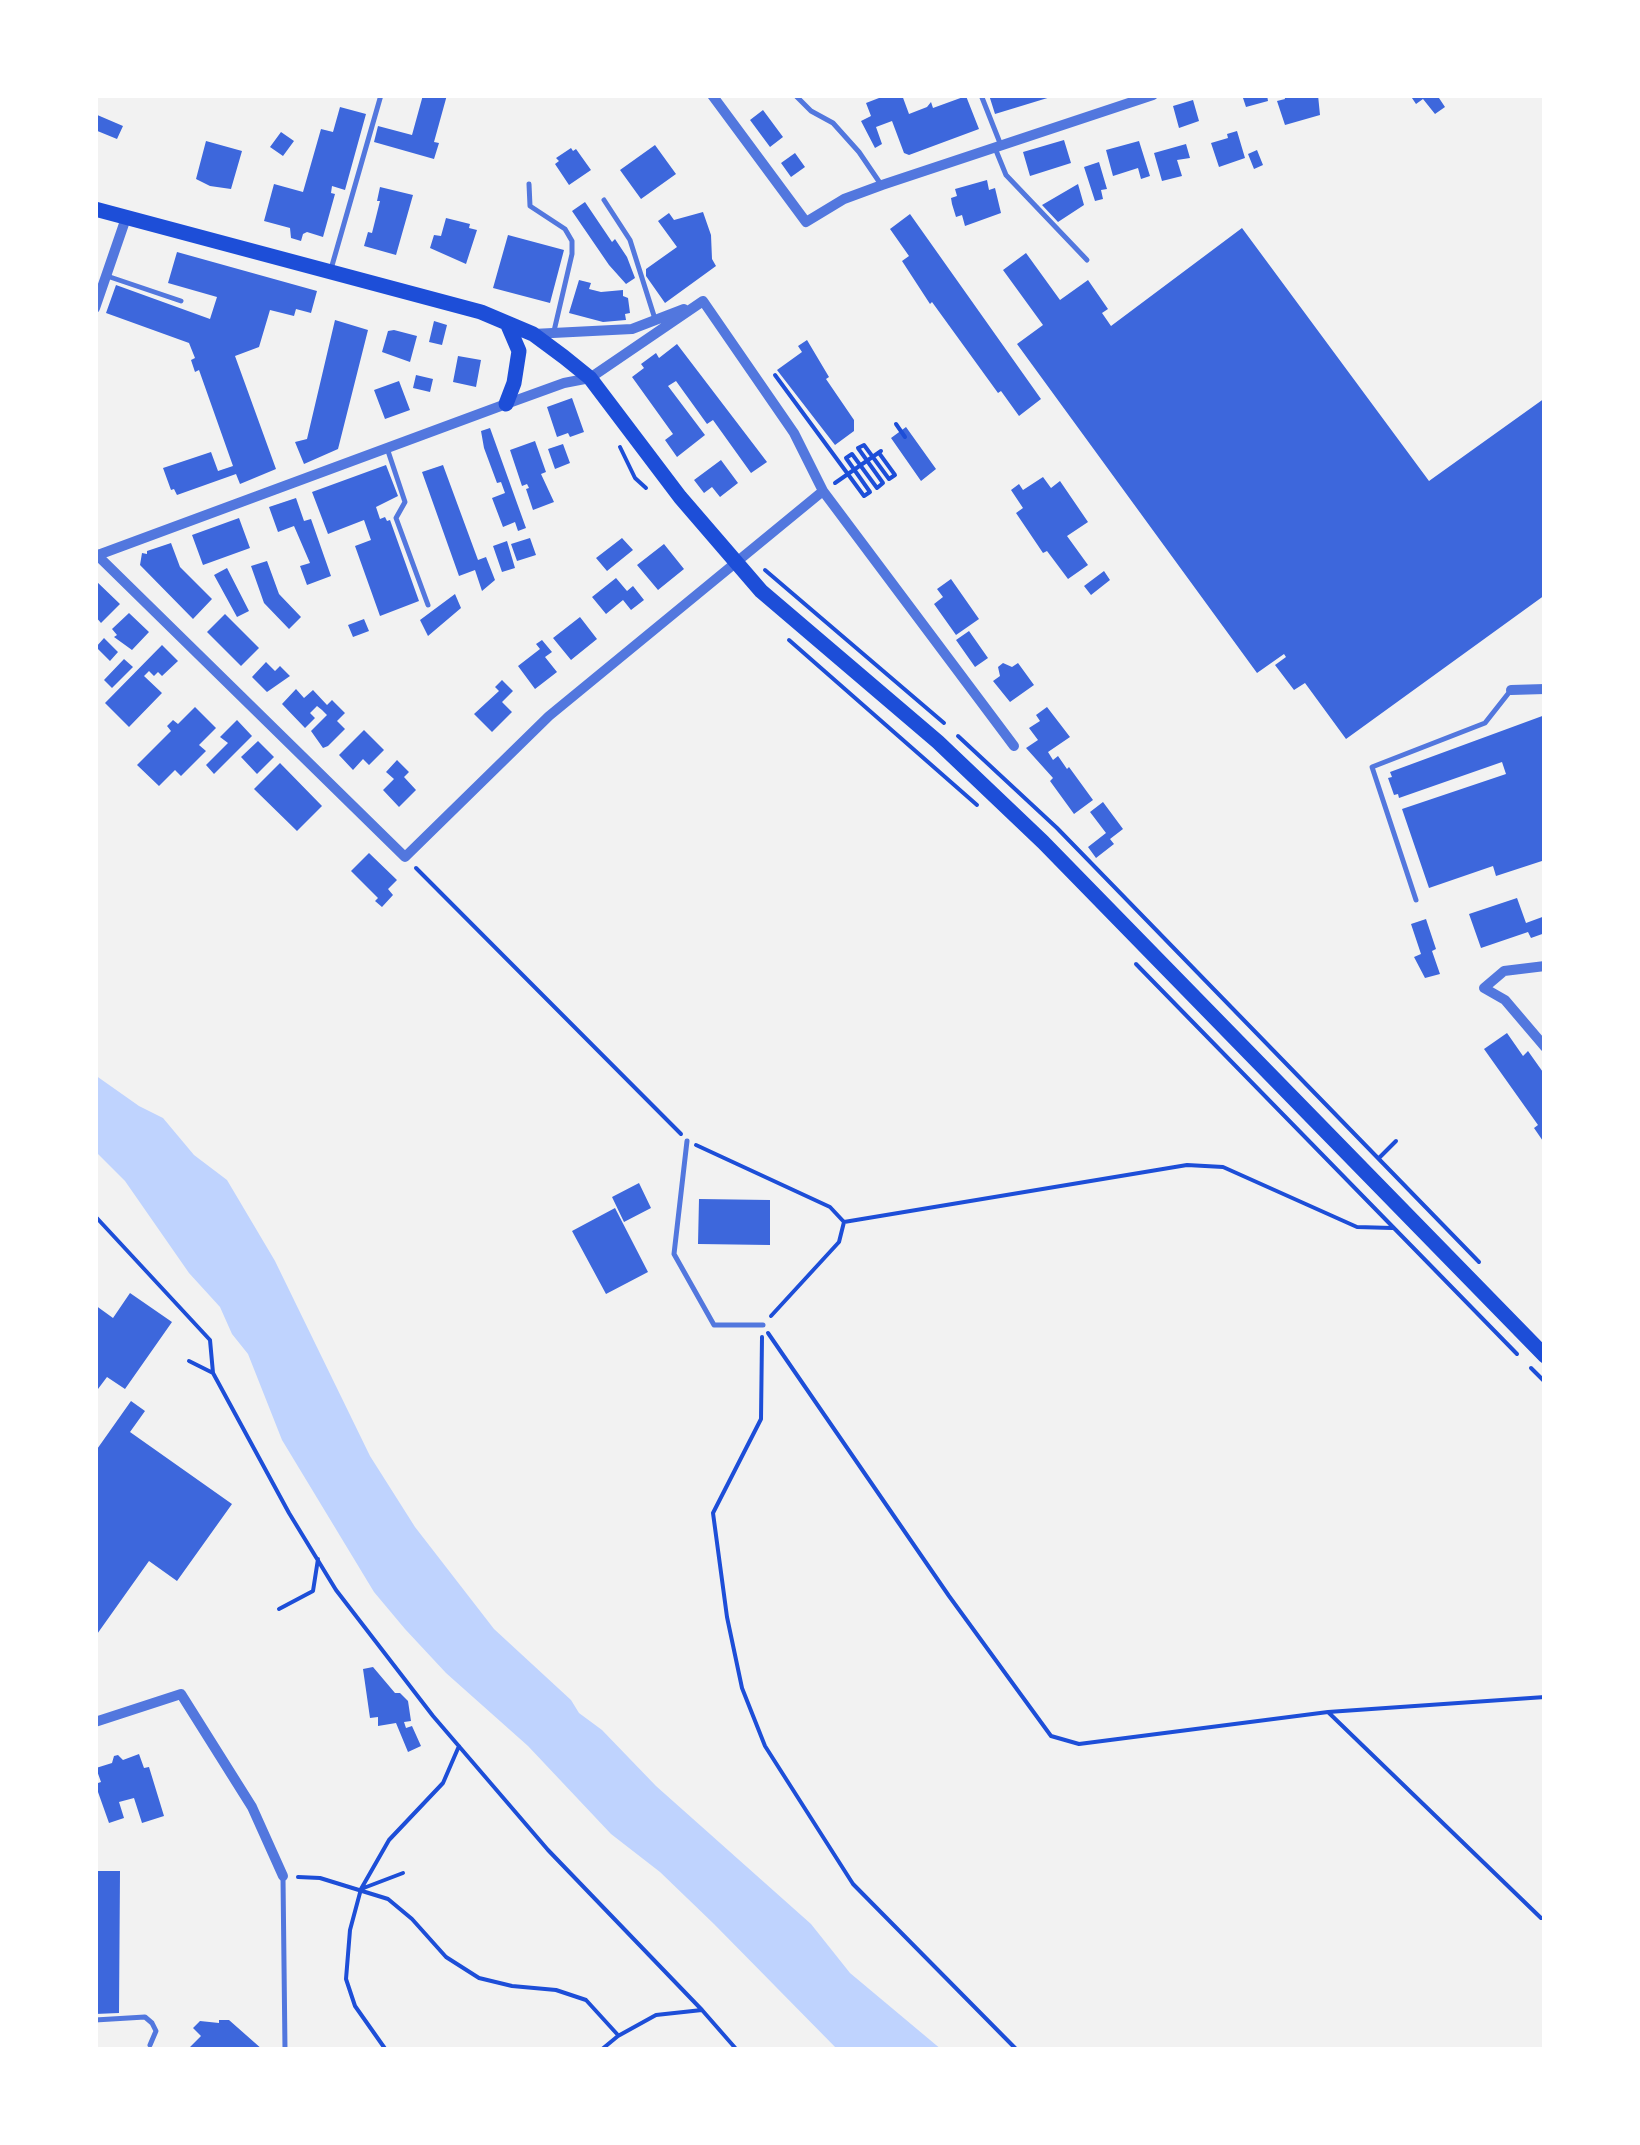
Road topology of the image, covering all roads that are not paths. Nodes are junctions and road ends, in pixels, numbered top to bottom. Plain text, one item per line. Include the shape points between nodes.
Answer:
1 (381, 95) edge
2 (712, 95) edge
3 (795, 95) edge
4 (981, 95) edge
5 (1153, 95) edge
6 (997, 144) junction
7 (529, 184) dead end
8 (882, 185) junction
9 (604, 200) dead end
10 (95, 209) edge
11 (126, 218) junction
12 (1087, 260) dead end
13 (330, 272) junction
14 (107, 276) junction
15 (181, 301) dead end
16 (95, 308) edge
17 (507, 323) junction
18 (659, 326) junction
19 (554, 331) junction
20 (533, 334) junction
21 (590, 378) junction
22 (506, 404) junction
23 (387, 448) junction
24 (823, 491) junction
25 (96, 554) edge
26 (736, 562) junction
27 (428, 605) dead end
28 (1545, 689) edge
29 (1511, 690) joint
30 (1014, 746) dead end
31 (1416, 900) dead end
32 (1545, 966) edge
33 (1545, 1048) edge
34 (687, 1141) road end
35 (762, 1325) road end
36 (1545, 1356) edge
37 (95, 1722) edge
38 (283, 1876) joint
39 (95, 2020) edge
40 (150, 2044) dead end
41 (285, 2050) edge

1 - 13 lane
2 - 8 street via 806,222
3 - 8 lane via 832,124
4 - 6 lane
5 - 6 street
6 - 8 street
6 - 12 lane via 1006,175
7 - 19 lane via 530,206 572,241
9 - 18 lane via 630,240
10 - 11 main road
11 - 13 main road
11 - 14 street
13 - 17 main road
14 - 15 lane
14 - 16 street
17 - 20 main road
17 - 22 main road via 519,350
18 - 19 street
18 - 21 street
18 - 24 street via 703,301 794,433
19 - 20 street
20 - 21 main road
21 - 22 street
21 - 26 main road
22 - 23 street
23 - 25 street
23 - 27 lane via 405,502 396,518
24 - 26 street
24 - 30 street
25 - 26 street via 405,857 549,716
26 - 36 main road via 1043,842
28 - 29 street
29 - 31 lane via 1486,722 1372,766
32 - 33 street via 1504,971 1484,988 1506,1000
34 - 35 lane via 674,1254 714,1325
37 - 38 street via 181,1694 252,1807
38 - 41 lane
39 - 40 lane via 145,2018 156,2031

